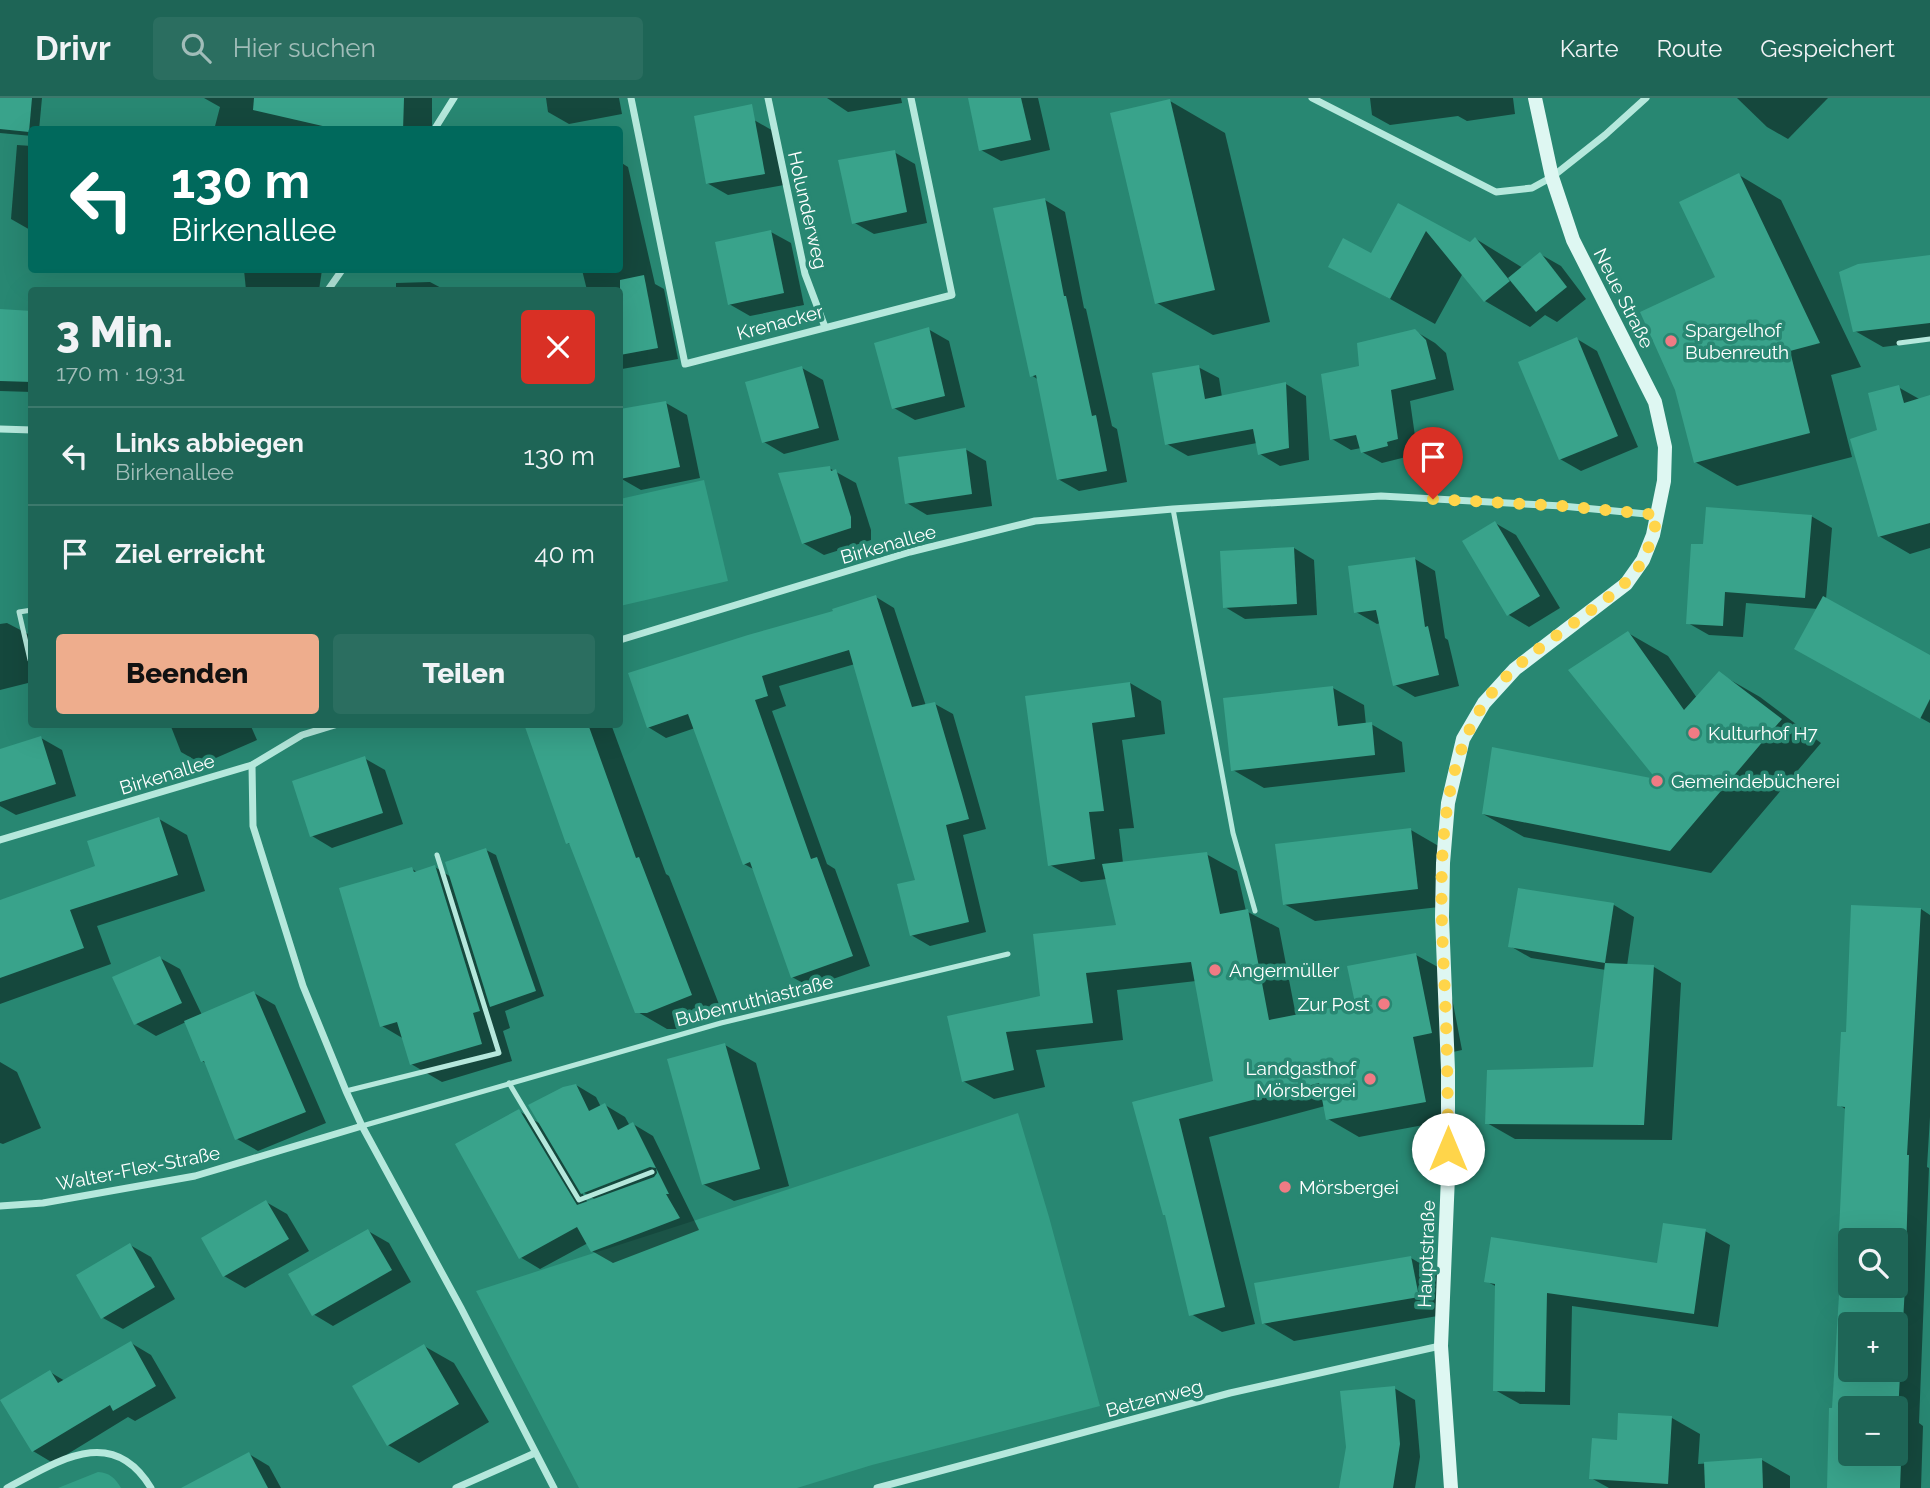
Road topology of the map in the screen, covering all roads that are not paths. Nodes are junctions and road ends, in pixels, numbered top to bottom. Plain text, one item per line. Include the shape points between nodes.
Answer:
1 (454, 98) edge
2 (631, 98) edge
3 (768, 98) edge
4 (911, 98) edge
5 (1312, 98) edge
6 (1535, 98) edge
7 (1646, 98) edge
8 (436, 126) edge
9 (1552, 177) junction
10 (825, 327) junction
11 (1930, 339) edge
12 (1899, 343) dead end
13 (0, 429) edge
14 (28, 430) edge
15 (1172, 509) junction
16 (1658, 515) junction
17 (28, 611) edge
18 (623, 639) edge
19 (28, 651) edge
20 (300, 728) edge
21 (325, 728) edge
22 (302, 735) junction
23 (252, 765) junction
24 (0, 840) edge
25 (437, 855) dead end
26 (1255, 911) dead end
27 (1008, 954) dead end
28 (509, 1083) junction
29 (346, 1091) junction
30 (362, 1126) junction
31 (652, 1172) dead end
32 (0, 1206) edge
33 (1441, 1346) junction
34 (535, 1453) junction
35 (7, 1488) edge
36 (151, 1488) edge
37 (456, 1488) edge
38 (554, 1488) edge
39 (877, 1488) edge
40 (1451, 1488) edge

1 - 8 street
2 - 10 street, Krenacker via 685,364
3 - 10 street, Holunderweg via 805,274
4 - 10 street, Krenacker via 953,295
5 - 9 street via 1496,192 1532,188
6 - 9 street, Neue Straße
7 - 9 street
9 - 16 street, Neue Straße via 1573,240 1655,402 1665,447
11 - 12 lane
13 - 14 street
15 - 16 street, Birkenallee via 1381,496
15 - 18 street, Birkenallee via 1035,521 910,552
15 - 26 lane via 1233,833
16 - 33 street, Hauptstraße via 1643,560 1626,584 1515,669 1484,703 1463,739 1448,803 1443,863 1448,1176
17 - 19 lane via 19,612
20 - 22 street
21 - 22 street, Birkenallee
22 - 23 street, Birkenallee
23 - 24 street, Birkenallee
23 - 29 street via 253,826 303,986
25 - 29 lane via 499,1053
27 - 28 lane, Bubenruthiastraße via 721,1023
28 - 30 lane, Bubenruthiastraße
28 - 31 lane via 579,1200
29 - 30 street
30 - 32 street, Walter-Flex-Straße via 195,1176 43,1203
30 - 34 street
33 - 39 street, Betzenweg via 1230,1393
33 - 40 street, Hauptstraße
34 - 37 street
34 - 38 street
35 - 36 street via 59,1461 92,1452 119,1456 139,1471

